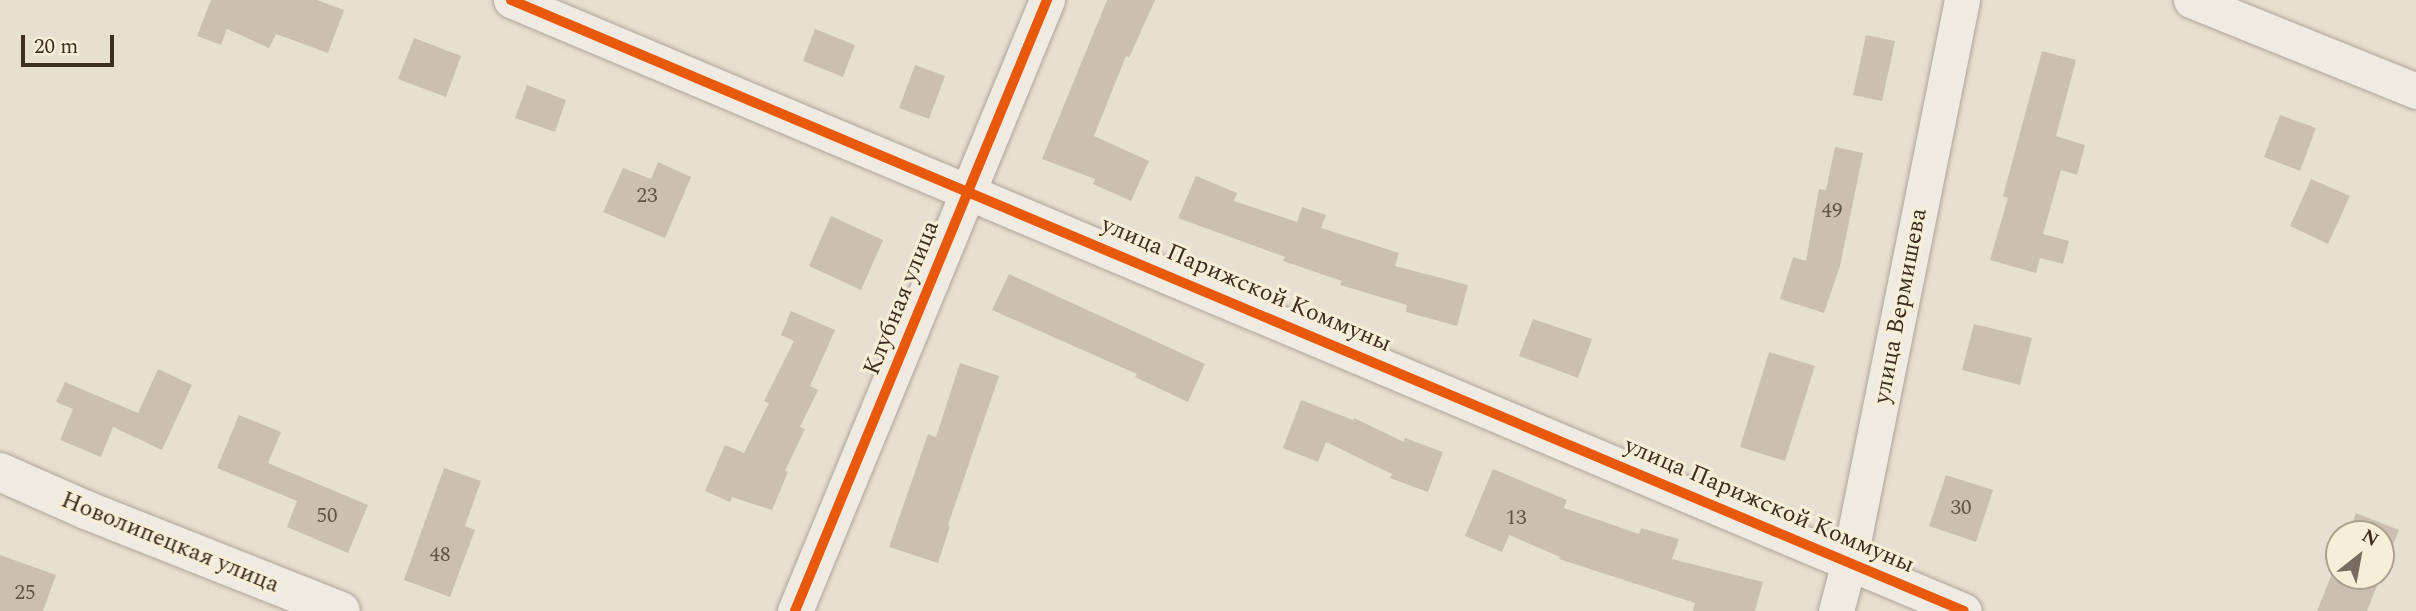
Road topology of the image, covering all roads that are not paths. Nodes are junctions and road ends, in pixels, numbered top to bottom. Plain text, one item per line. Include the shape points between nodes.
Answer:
1 (512, 0) edge
2 (1047, 0) edge
3 (1962, 0) edge
4 (2191, 0) edge
5 (2416, 91) edge
6 (970, 191) junction
7 (0, 472) edge
8 (1849, 562) junction
9 (341, 611) edge
10 (796, 611) edge
11 (1836, 611) edge
12 (1964, 611) edge

1 - 6 street, улица Парижской Коммуны
2 - 6 street, Клубная улица
3 - 8 street, улица Вермишева
4 - 5 street
6 - 8 street, улица Парижской Коммуны
6 - 10 street, Клубная улица
7 - 9 street, Новолипецкая улица
8 - 11 street, улица Вермишева
8 - 12 street, улица Парижской Коммуны

